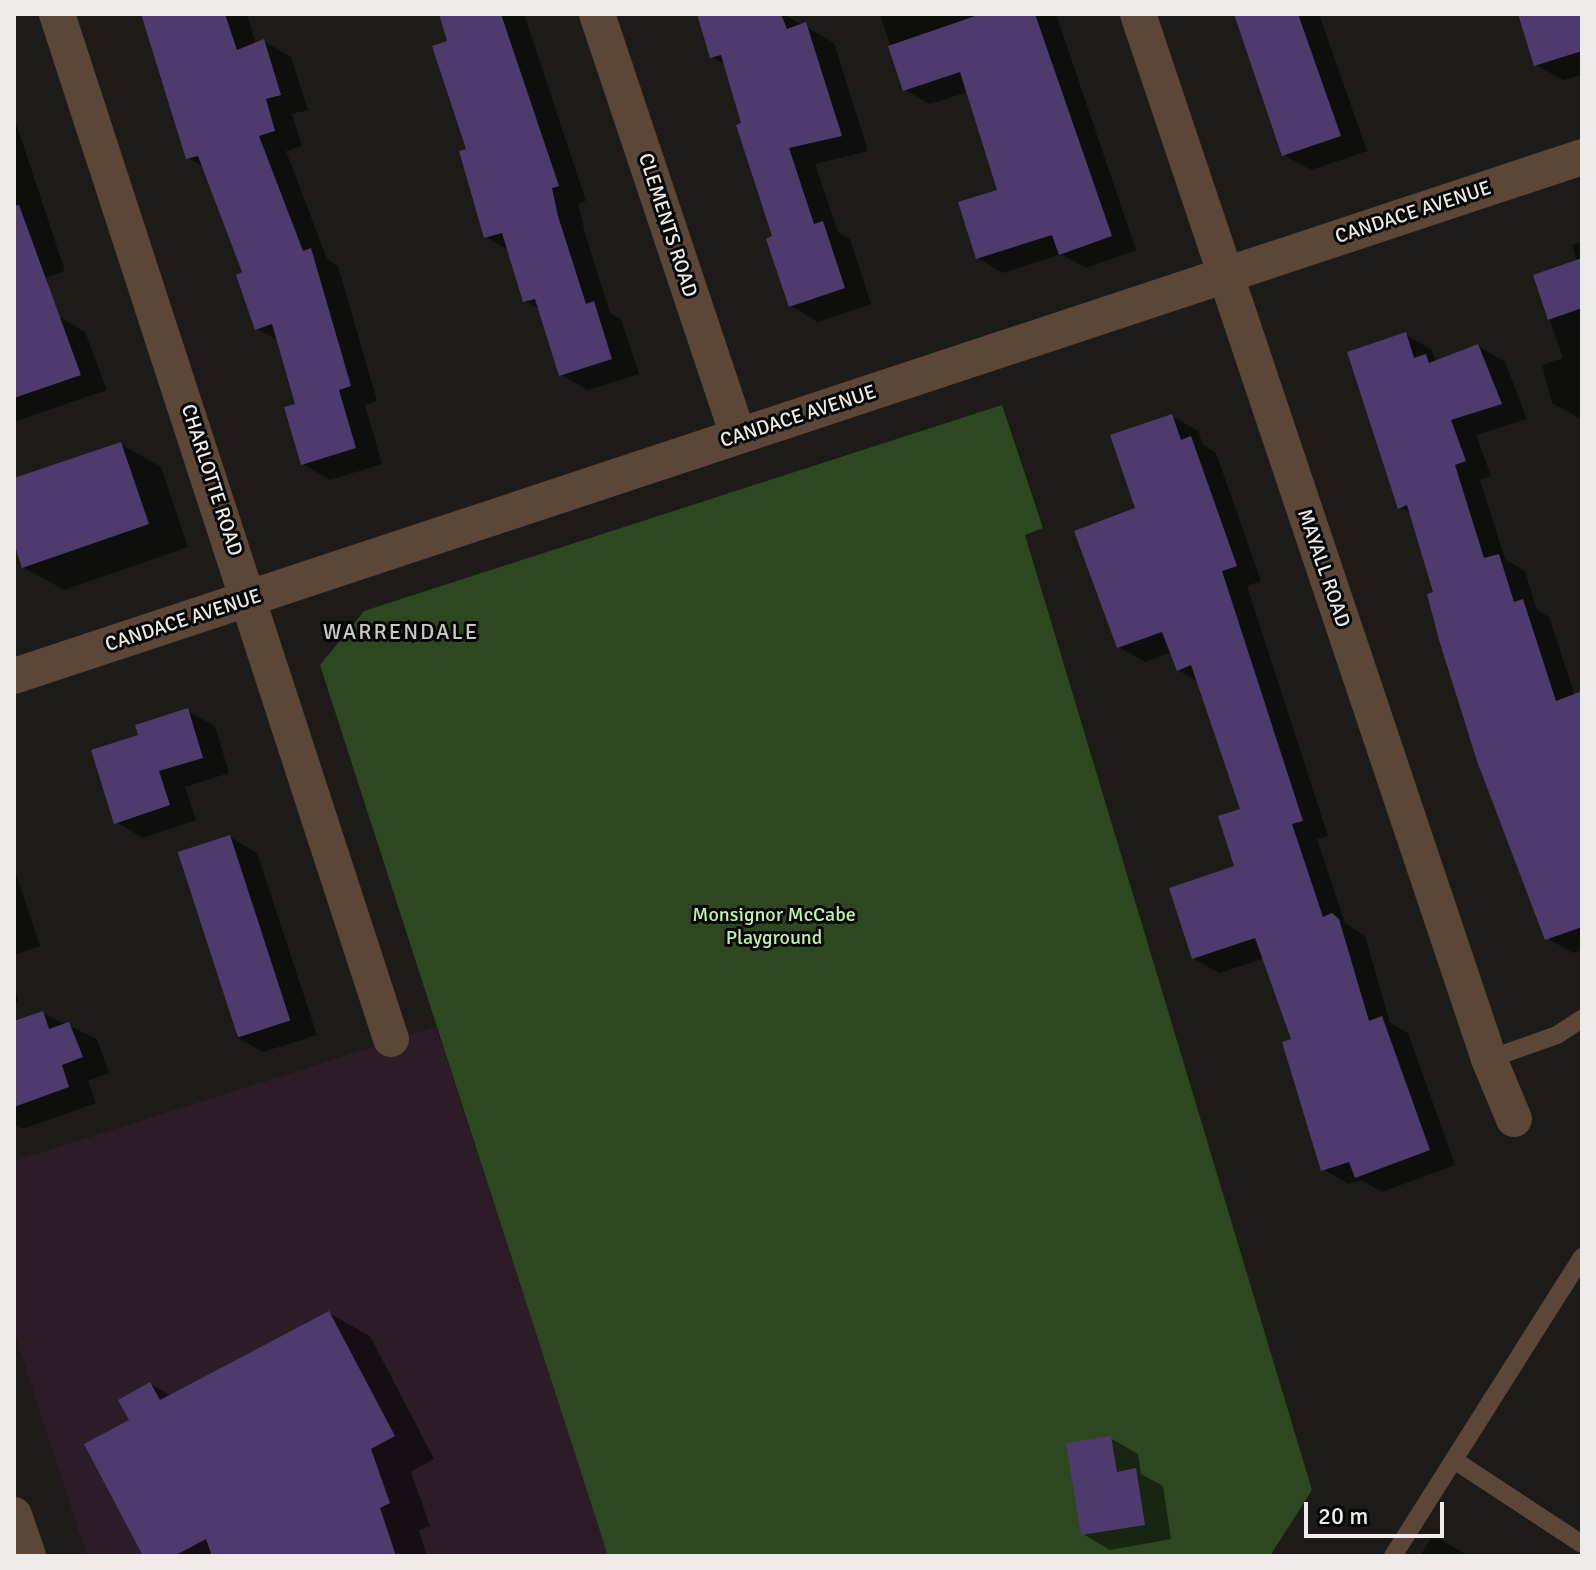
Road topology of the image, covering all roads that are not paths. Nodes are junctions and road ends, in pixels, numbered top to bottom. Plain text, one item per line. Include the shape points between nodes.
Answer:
1 (57, 14) edge
2 (597, 14) edge
3 (1138, 14) edge
4 (1582, 157) edge
5 (1225, 275) junction
6 (738, 436) junction
7 (251, 597) junction
8 (14, 676) edge
9 (1582, 1019) edge
10 (391, 1039) dead end
11 (1489, 1059) junction
12 (1514, 1119) dead end
13 (1582, 1257) edge
14 (1454, 1460) junction
15 (14, 1515) edge
16 (1582, 1544) edge
17 (28, 1556) edge
18 (1393, 1556) edge

1 - 7 street, CHARLOTTE ROAD
2 - 6 street, CLEMENTS ROAD
3 - 5 street, MAYALL ROAD
4 - 5 street, CANDACE AVENUE
5 - 6 street, CANDACE AVENUE
5 - 11 street, MAYALL ROAD
6 - 7 street, CANDACE AVENUE
7 - 8 street, CANDACE AVENUE
7 - 10 street, CHARLOTTE ROAD
9 - 11 lane via 1557,1035
11 - 12 street, MAYALL ROAD
13 - 14 lane
14 - 16 lane
14 - 18 lane
15 - 17 street

